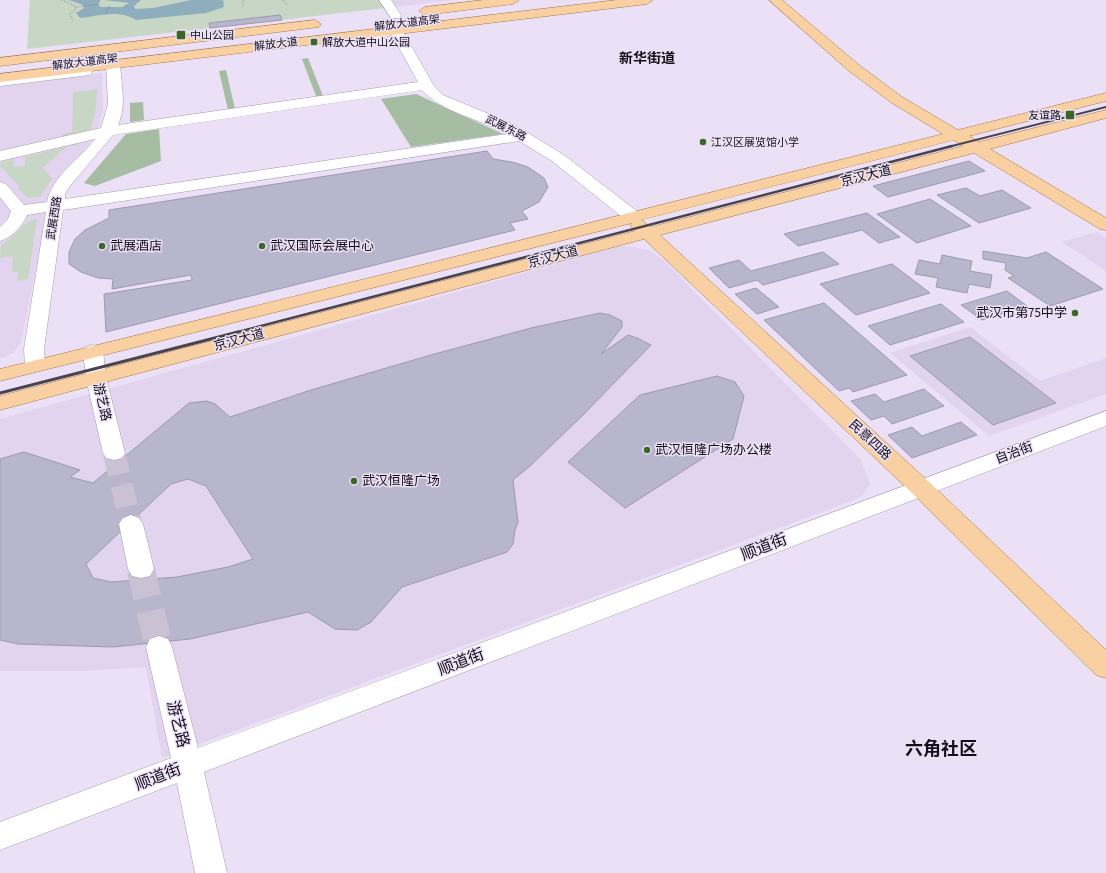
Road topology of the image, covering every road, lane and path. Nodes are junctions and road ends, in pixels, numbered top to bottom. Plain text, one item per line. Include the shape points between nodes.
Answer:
1 (62, 0) edge
2 (243, 0) edge
3 (284, 0) edge
4 (385, 0) edge
5 (513, 0) edge
6 (567, 0) edge
7 (600, 0) edge
8 (646, 0) edge
9 (783, 0) edge
10 (101, 4) dead end
11 (288, 5) dead end
12 (109, 6) dead end
13 (76, 7) junction
14 (243, 7) dead end
15 (106, 14) dead end
16 (395, 15) junction
17 (380, 16) dead end
18 (73, 21) dead end
19 (326, 23) dead end
20 (396, 30) junction
21 (0, 62) edge
22 (113, 66) junction
23 (0, 68) edge
24 (0, 72) edge
25 (0, 78) edge
26 (0, 82) edge
27 (426, 85) junction
28 (1106, 97) edge
29 (1106, 114) edge
30 (108, 130) junction
31 (961, 134) junction
32 (523, 136) junction
33 (982, 146) junction
34 (0, 156) edge
35 (0, 187) edge
36 (54, 206) junction
37 (20, 211) junction
38 (1106, 212) edge
39 (632, 216) junction
40 (1106, 225) edge
41 (647, 233) junction
42 (0, 236) edge
43 (92, 351) junction
44 (35, 366) junction
45 (0, 375) edge
46 (96, 378) junction
47 (0, 403) edge
48 (1106, 418) edge
49 (114, 453) tunnel mouth
50 (921, 488) junction
51 (131, 524) tunnel mouth
52 (141, 569) tunnel mouth
53 (159, 647) tunnel mouth
54 (1106, 667) edge
55 (188, 766) junction
56 (0, 836) edge
57 (211, 873) edge

1 - 13 path
2 - 14 path
3 - 11 path
4 - 16 street
5 - 16 main road
6 - 23 main road, 解放大道高架
7 - 24 main road, 解放大道高架
8 - 20 main road, 解放大道
9 - 31 main road via 870,81
10 - 13 path
12 - 15 path
13 - 18 path via 70,14
16 - 17 main road
19 - 21 main road, 解放大道
20 - 22 main road, 解放大道
20 - 22 street via 374,36 257,52
20 - 27 street, 武展东路
22 - 25 main road, 解放大道
22 - 26 street
22 - 30 street, 武展西路 via 115,112
27 - 30 street
27 - 32 street, 武展东路 via 438,98
28 - 31 main road, 京汉大道
29 - 33 main road, 京汉大道
30 - 34 street
30 - 36 street, 武展西路 via 67,178 57,194
31 - 33 main road
31 - 39 main road, 京汉大道
32 - 36 street
32 - 39 street, 武展东路 via 558,158
33 - 38 main road
33 - 40 main road
33 - 41 main road, 京汉大道
35 - 37 street
36 - 37 street
36 - 44 street, 武展西路 via 34,349
37 - 42 street via 16,221
39 - 41 main road, 民意四路
39 - 43 main road, 京汉大道 via 441,266
41 - 46 main road, 京汉大道
41 - 50 main road, 民意四路
43 - 44 main road, 京汉大道
43 - 46 street, 游艺路
44 - 45 main road, 京汉大道
46 - 47 main road, 京汉大道
46 - 49 street, 游艺路
48 - 50 street, 自治街
50 - 54 main road, 民意四路
50 - 55 street, 顺道街
51 - 52 street
53 - 55 street, 游艺路
55 - 56 street, 顺道街
55 - 57 street, 游艺路

